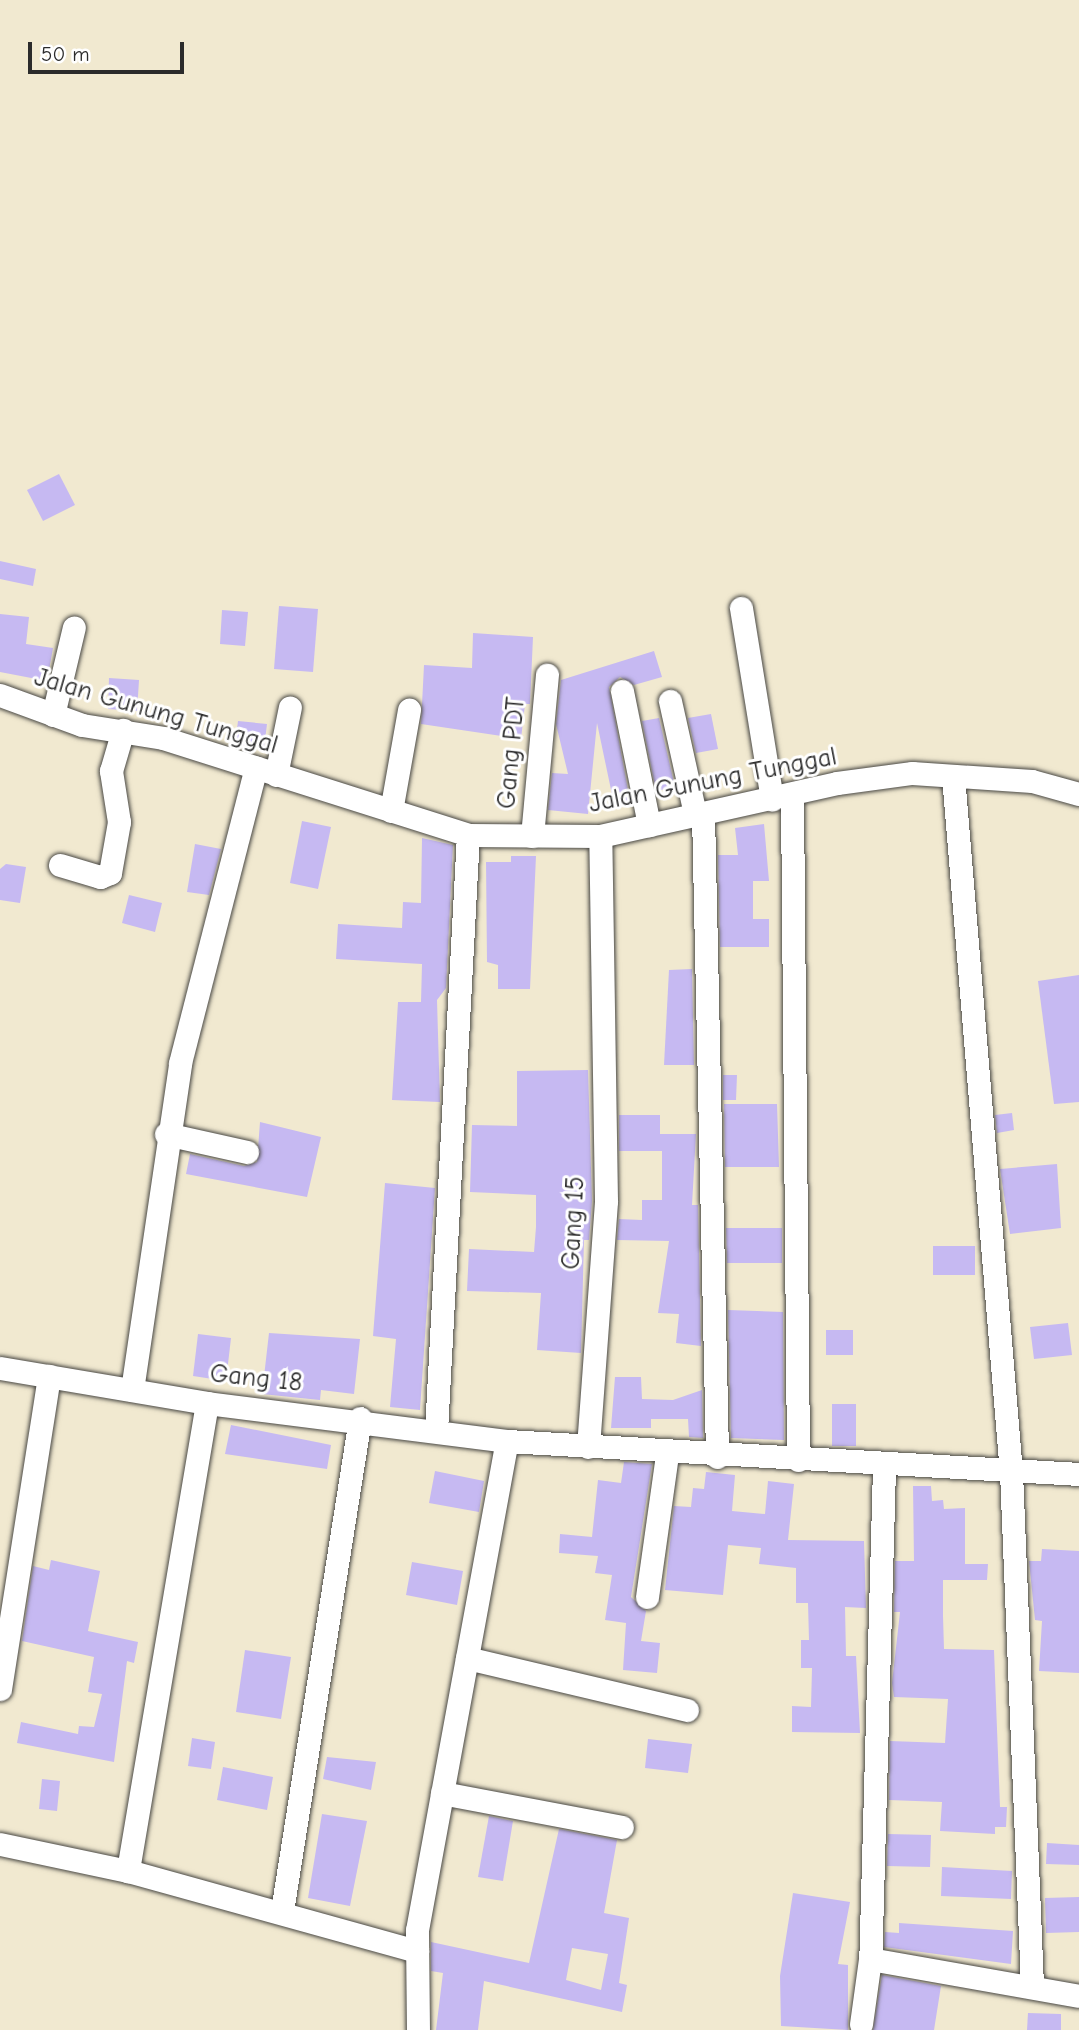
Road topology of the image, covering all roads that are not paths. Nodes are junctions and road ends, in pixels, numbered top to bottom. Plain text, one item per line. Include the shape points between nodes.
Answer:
1 (741, 608) dead end
2 (74, 627) dead end
3 (547, 675) dead end
4 (622, 691) dead end
5 (0, 695) edge
6 (0, 700) edge
7 (670, 701) dead end
8 (290, 707) dead end
9 (409, 710) dead end
10 (53, 715) junction
11 (123, 730) junction
12 (266, 772) junction
13 (953, 776) junction
14 (1079, 794) edge
15 (782, 799) junction
16 (391, 811) junction
17 (699, 813) junction
18 (649, 825) junction
19 (468, 835) junction
20 (532, 836) junction
21 (600, 836) junction
22 (60, 865) dead end
23 (166, 1134) junction
24 (247, 1152) dead end
25 (0, 1368) edge
26 (50, 1376) junction
27 (132, 1390) junction
28 (207, 1403) junction
29 (360, 1418) junction
30 (436, 1431) junction
31 (507, 1441) junction
32 (588, 1447) junction
33 (667, 1455) junction
34 (717, 1457) junction
35 (798, 1460) junction
36 (884, 1468) junction
37 (1011, 1472) junction
38 (1079, 1474) edge
39 (647, 1597) dead end
40 (467, 1658) junction
41 (0, 1689) edge
42 (687, 1710) dead end
43 (442, 1793) junction
44 (622, 1827) dead end
45 (0, 1844) edge
46 (128, 1871) junction
47 (282, 1911) junction
48 (417, 1951) junction
49 (870, 1959) junction
50 (1031, 1987) junction
51 (1079, 1996) edge
52 (861, 2024) dead end
53 (418, 2030) edge

1 - 15 street
2 - 10 street
3 - 20 street, Gang PDT
4 - 18 street
5 - 6 street
5 - 10 street, Jalan Gunung Tunggal
7 - 17 street
8 - 12 street
9 - 16 street
10 - 11 street, Jalan Gunung Tunggal
11 - 12 street, Jalan Gunung Tunggal
11 - 22 street via 111,771 119,822 115,862 100,877
12 - 16 street, Jalan Gunung Tunggal
12 - 23 street
13 - 14 street, Jalan Gunung Tunggal via 1032,781
13 - 15 street, Jalan Gunung Tunggal via 900,775
13 - 37 street
15 - 17 street, Jalan Gunung Tunggal
15 - 35 street
16 - 19 street, Jalan Gunung Tunggal
17 - 18 street, Jalan Gunung Tunggal
17 - 34 street
18 - 21 street, Jalan Gunung Tunggal
19 - 20 street, Jalan Gunung Tunggal
19 - 30 street
20 - 21 street, Jalan Gunung Tunggal
21 - 32 street, Gang 15 via 606,1201
23 - 24 street
23 - 27 street
25 - 26 street, Gang 18
26 - 27 street, Gang 18
26 - 41 street
27 - 28 street, Gang 18
28 - 29 street, Gang 18
28 - 46 street
29 - 30 street, Gang 18
29 - 47 street
30 - 31 street, Gang 18
31 - 32 street, Gang 18
31 - 40 street
32 - 33 street, Gang 18
33 - 34 street, Gang 18
33 - 39 street
34 - 35 street, Gang 18
35 - 36 street, Gang 18
36 - 37 street, Gang 18
36 - 49 street
37 - 38 street, Gang 18
37 - 50 street
40 - 42 street
40 - 43 street
43 - 44 street
43 - 48 street
45 - 46 street
46 - 47 street
47 - 48 street
48 - 53 street
49 - 50 street
49 - 52 street
50 - 51 street

